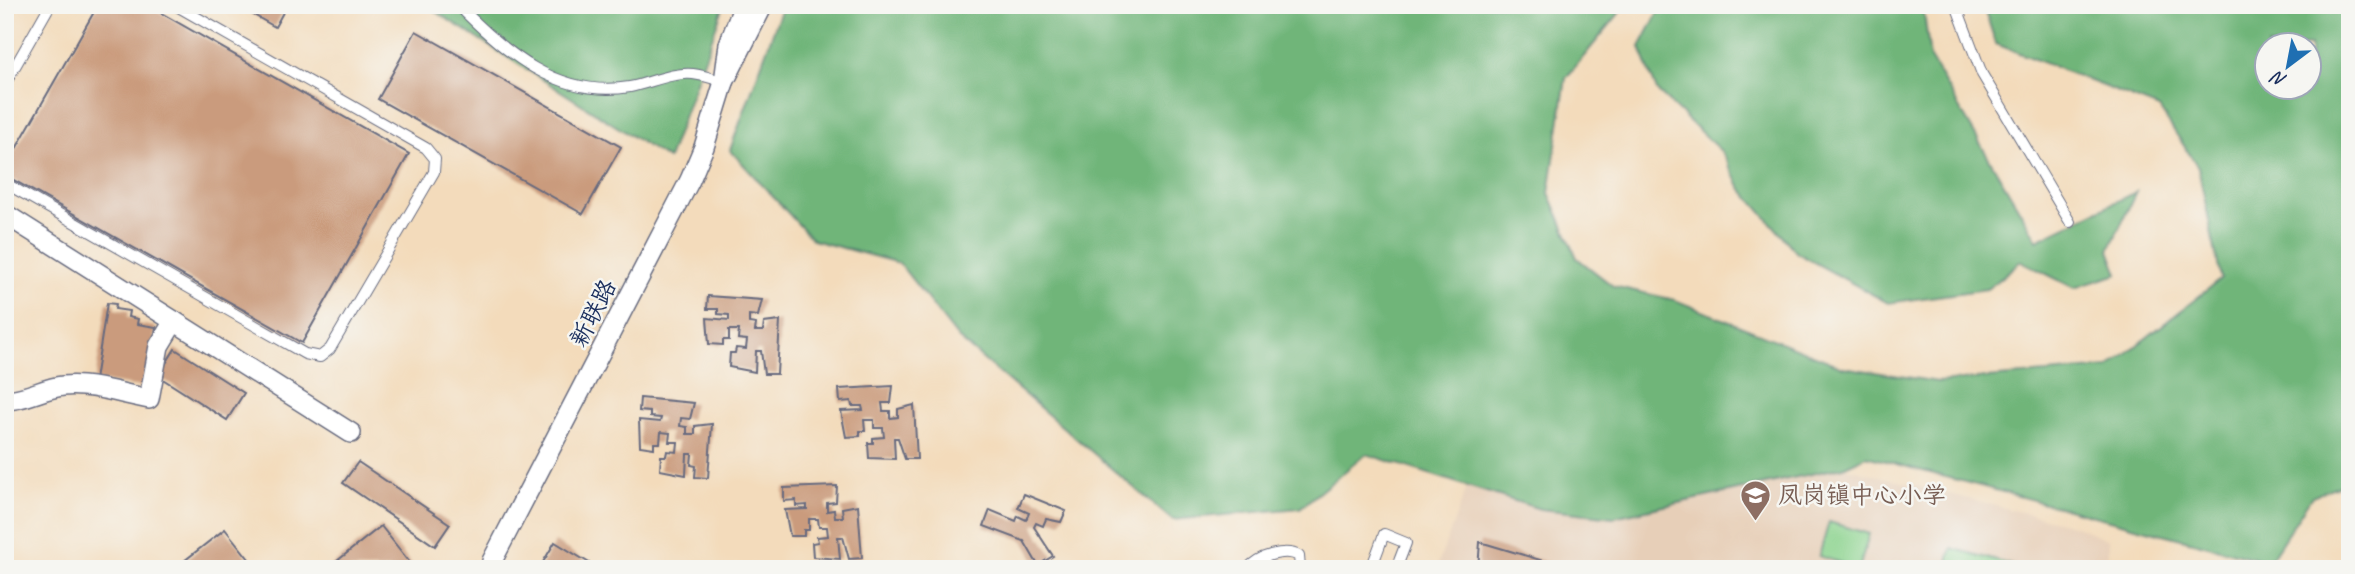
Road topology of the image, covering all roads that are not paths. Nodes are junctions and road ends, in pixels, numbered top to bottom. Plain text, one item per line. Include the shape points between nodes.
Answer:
1 (50, 5) edge
2 (175, 5) edge
3 (457, 5) edge
4 (744, 5) edge
5 (764, 5) edge
6 (1956, 5) edge
7 (724, 82) junction
8 (5, 84) edge
9 (5, 183) edge
10 (5, 214) edge
11 (2070, 222) dead end
12 (174, 321) junction
13 (5, 400) edge
14 (351, 433) dead end
15 (490, 566) edge
16 (1248, 569) edge
17 (1300, 569) edge
18 (1371, 569) edge
19 (1396, 569) edge

1 - 8 lane
2 - 9 lane via 426,148 435,159 434,172 330,349 320,357 304,354
3 - 7 lane via 514,57 540,73 570,83 628,87 694,74
4 - 7 street, 新联路 via 729,44
5 - 7 street, 新联路
6 - 11 lane via 1982,74
7 - 15 street, 新联路 via 690,180
10 - 12 street
12 - 13 street via 159,346 149,399 79,385
12 - 14 street
16 - 17 lane via 1259,559 1289,552 1299,556
18 - 19 lane via 1384,534 1406,543

